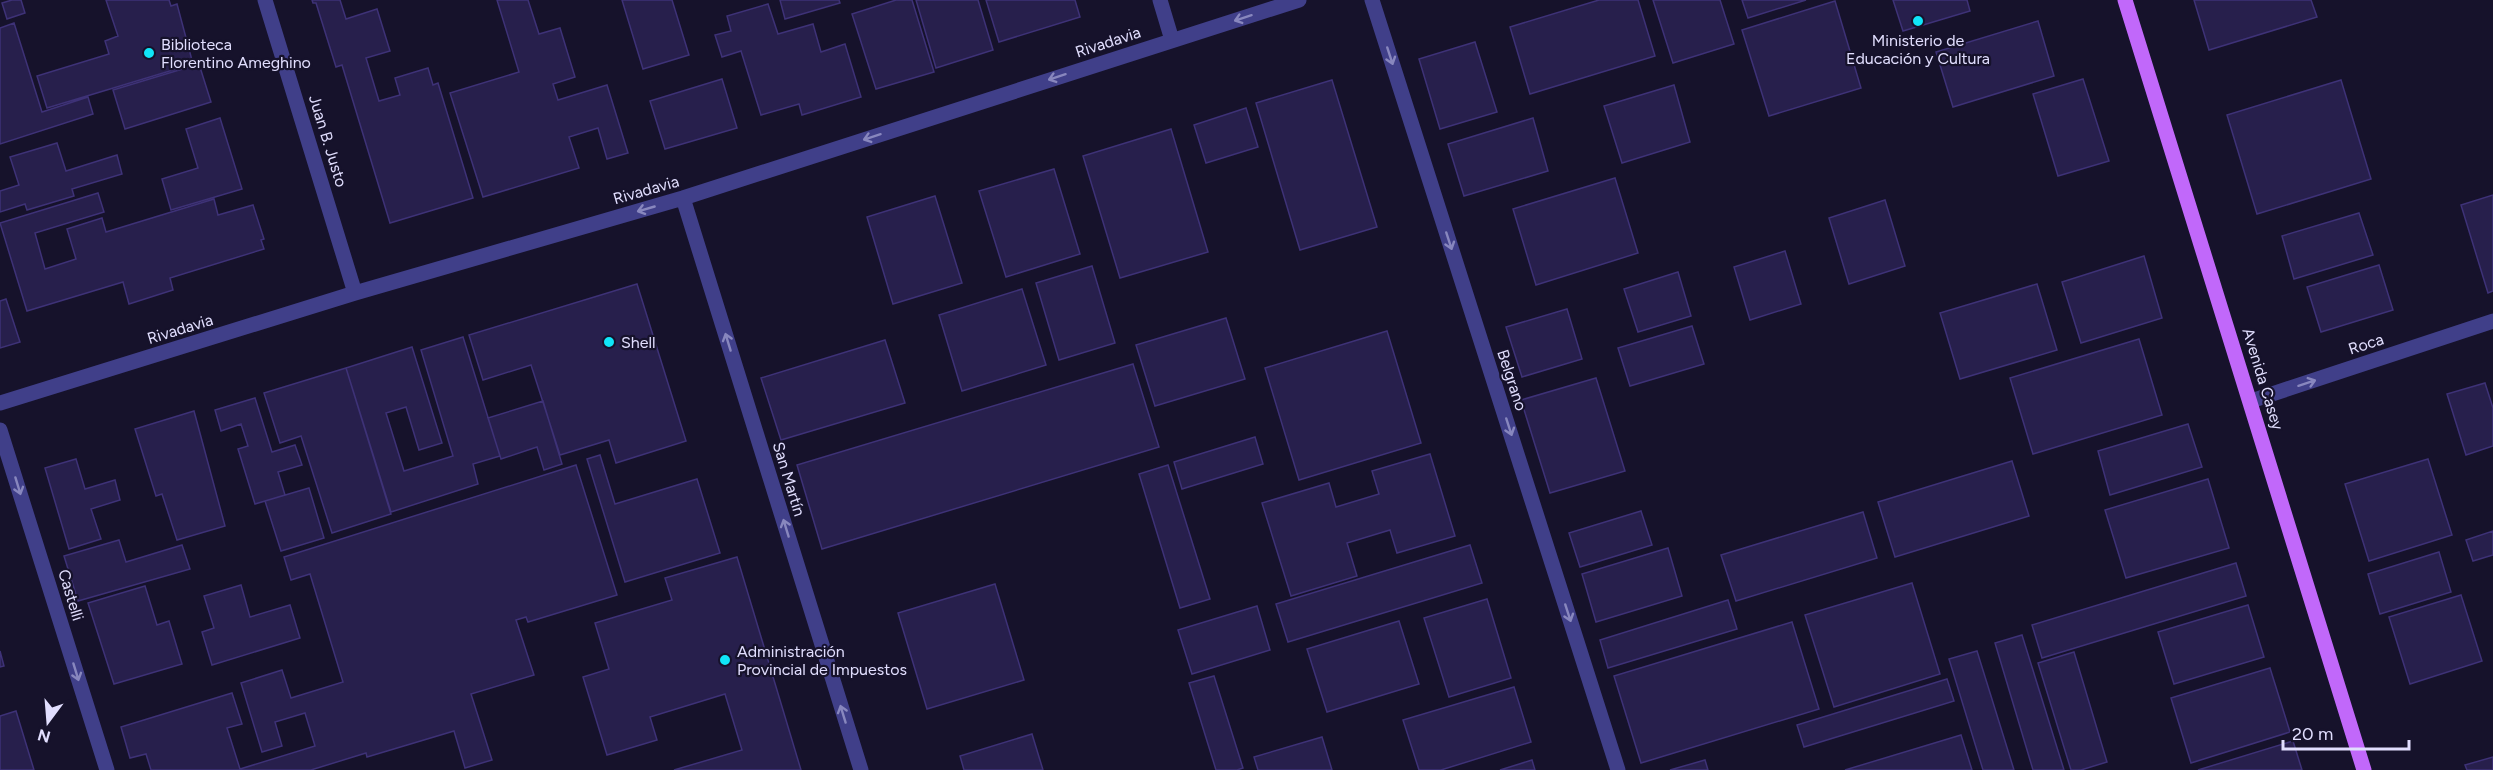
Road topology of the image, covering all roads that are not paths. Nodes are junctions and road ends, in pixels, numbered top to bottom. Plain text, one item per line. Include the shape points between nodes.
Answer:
1 (266, 0) edge
2 (1160, 0) edge
3 (1299, 0) edge
4 (1372, 0) edge
5 (2125, 0) edge
6 (1172, 40) junction
7 (683, 198) junction
8 (355, 293) junction
9 (2493, 321) edge
10 (2251, 401) junction
11 (0, 403) edge
12 (0, 430) edge
13 (107, 770) edge
14 (861, 770) edge
15 (1618, 770) edge
16 (2364, 770) edge

1 - 8 street, Juan B. Justo
2 - 6 street
3 -> 6 street, Rivadavia
4 -> 15 street, Belgrano
5 - 10 main road, Avenida Casey
6 -> 7 street, Rivadavia
7 -> 8 street, Rivadavia
14 -> 7 street, San Martín
8 - 11 street, Rivadavia
10 -> 9 street, Roca
10 - 16 main road, Avenida Casey
12 -> 13 street, Castelli

